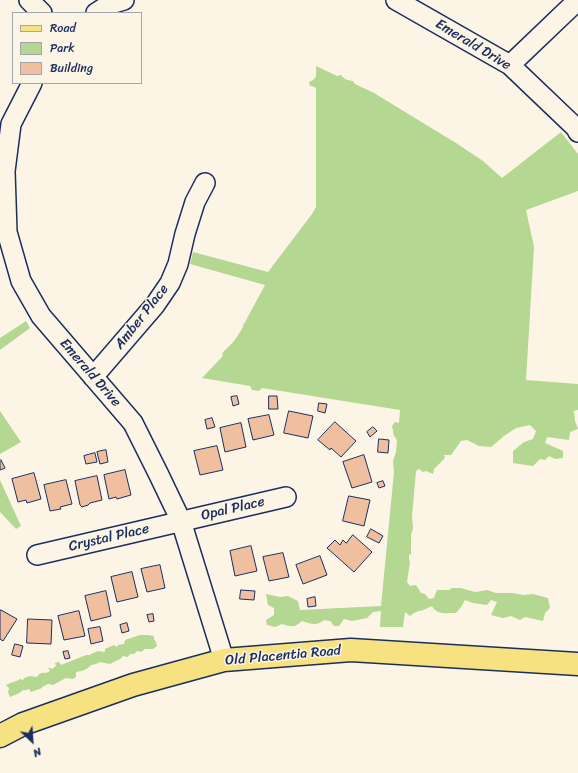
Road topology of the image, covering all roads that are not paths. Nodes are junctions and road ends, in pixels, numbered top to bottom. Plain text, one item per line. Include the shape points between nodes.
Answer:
1 (29, 0) edge
2 (124, 0) edge
3 (396, 0) edge
4 (578, 0) edge
5 (41, 12) edge
6 (98, 12) edge
7 (510, 65) junction
8 (31, 84) edge
9 (578, 132) edge
10 (205, 183) dead end
11 (93, 377) junction
12 (286, 497) dead end
13 (181, 521) junction
14 (37, 555) dead end
15 (224, 660) junction
16 (578, 664) edge
17 (0, 736) edge

1 - 5 street
2 - 6 street via 110,4
3 - 7 street, Emerald Drive
4 - 7 street
7 - 9 street, Emerald Drive
8 - 11 street, Emerald Drive via 11,124 5,171 7,232 21,281 41,316
10 - 11 street, Amber Place via 184,234 178,264 170,283 155,305
11 - 13 street, Emerald Drive via 133,423
12 - 13 street, Opal Place
13 - 14 street, Crystal Place
13 - 15 street, Emerald Drive
15 - 16 main road, Old Placentia Road via 351,650
15 - 17 main road, Old Placentia Road via 133,685 23,724

